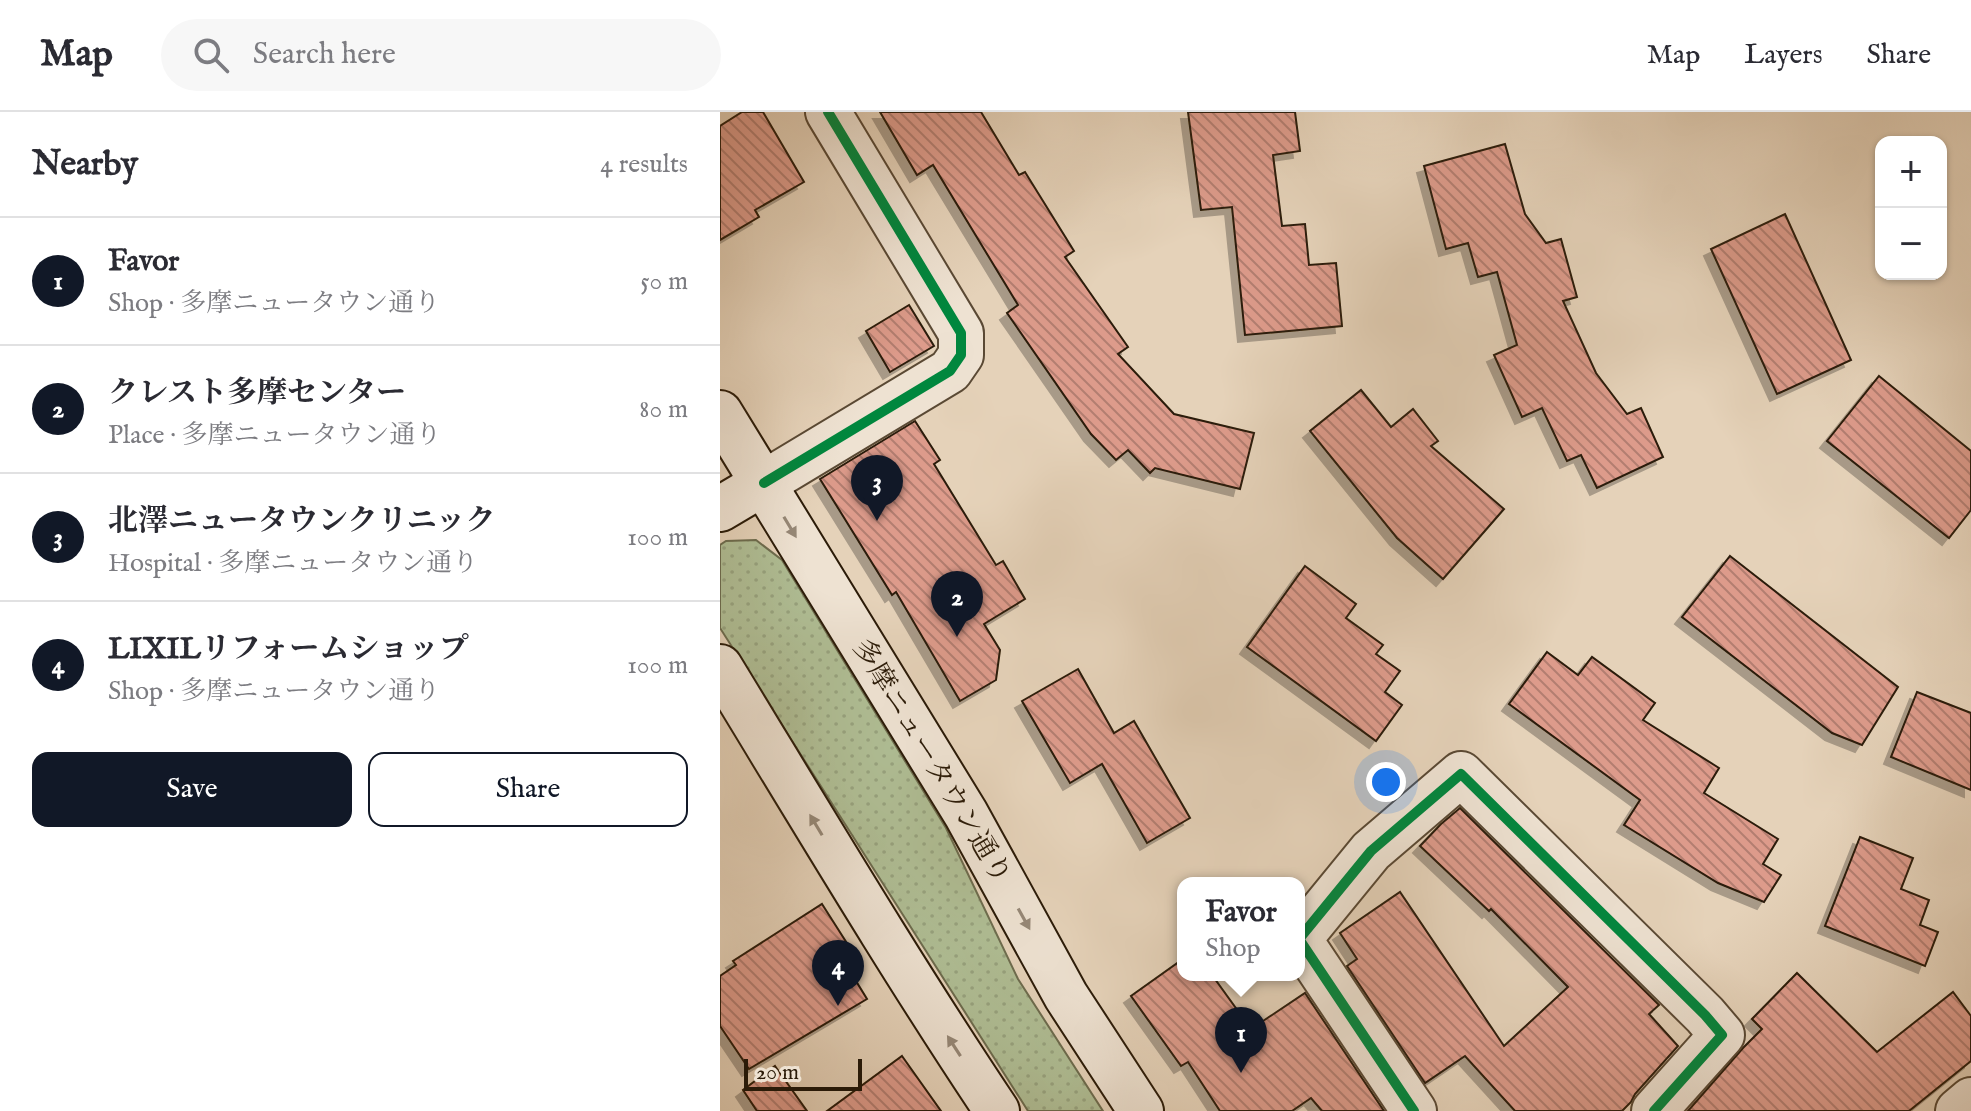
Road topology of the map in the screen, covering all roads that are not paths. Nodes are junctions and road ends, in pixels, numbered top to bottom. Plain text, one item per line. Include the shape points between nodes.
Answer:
1 (828, 112) edge
2 (720, 413) edge
3 (764, 483) junction
4 (720, 509) edge
5 (720, 667) edge
6 (1305, 932) edge
7 (1305, 948) edge
8 (1971, 1100) edge
9 (997, 1111) edge
10 (1141, 1111) edge
11 (1414, 1111) edge
12 (1654, 1111) edge
13 (1958, 1111) edge

1 - 3 street via 961,333 961,355 950,371
2 - 3 street, 多摩ニュータウン通り
3 - 4 street
3 -> 10 street, 多摩ニュータウン通り via 966,814 1066,996
9 -> 5 street
6 - 12 street via 1371,851 1461,774 1722,1035
7 - 11 street
8 - 13 street

